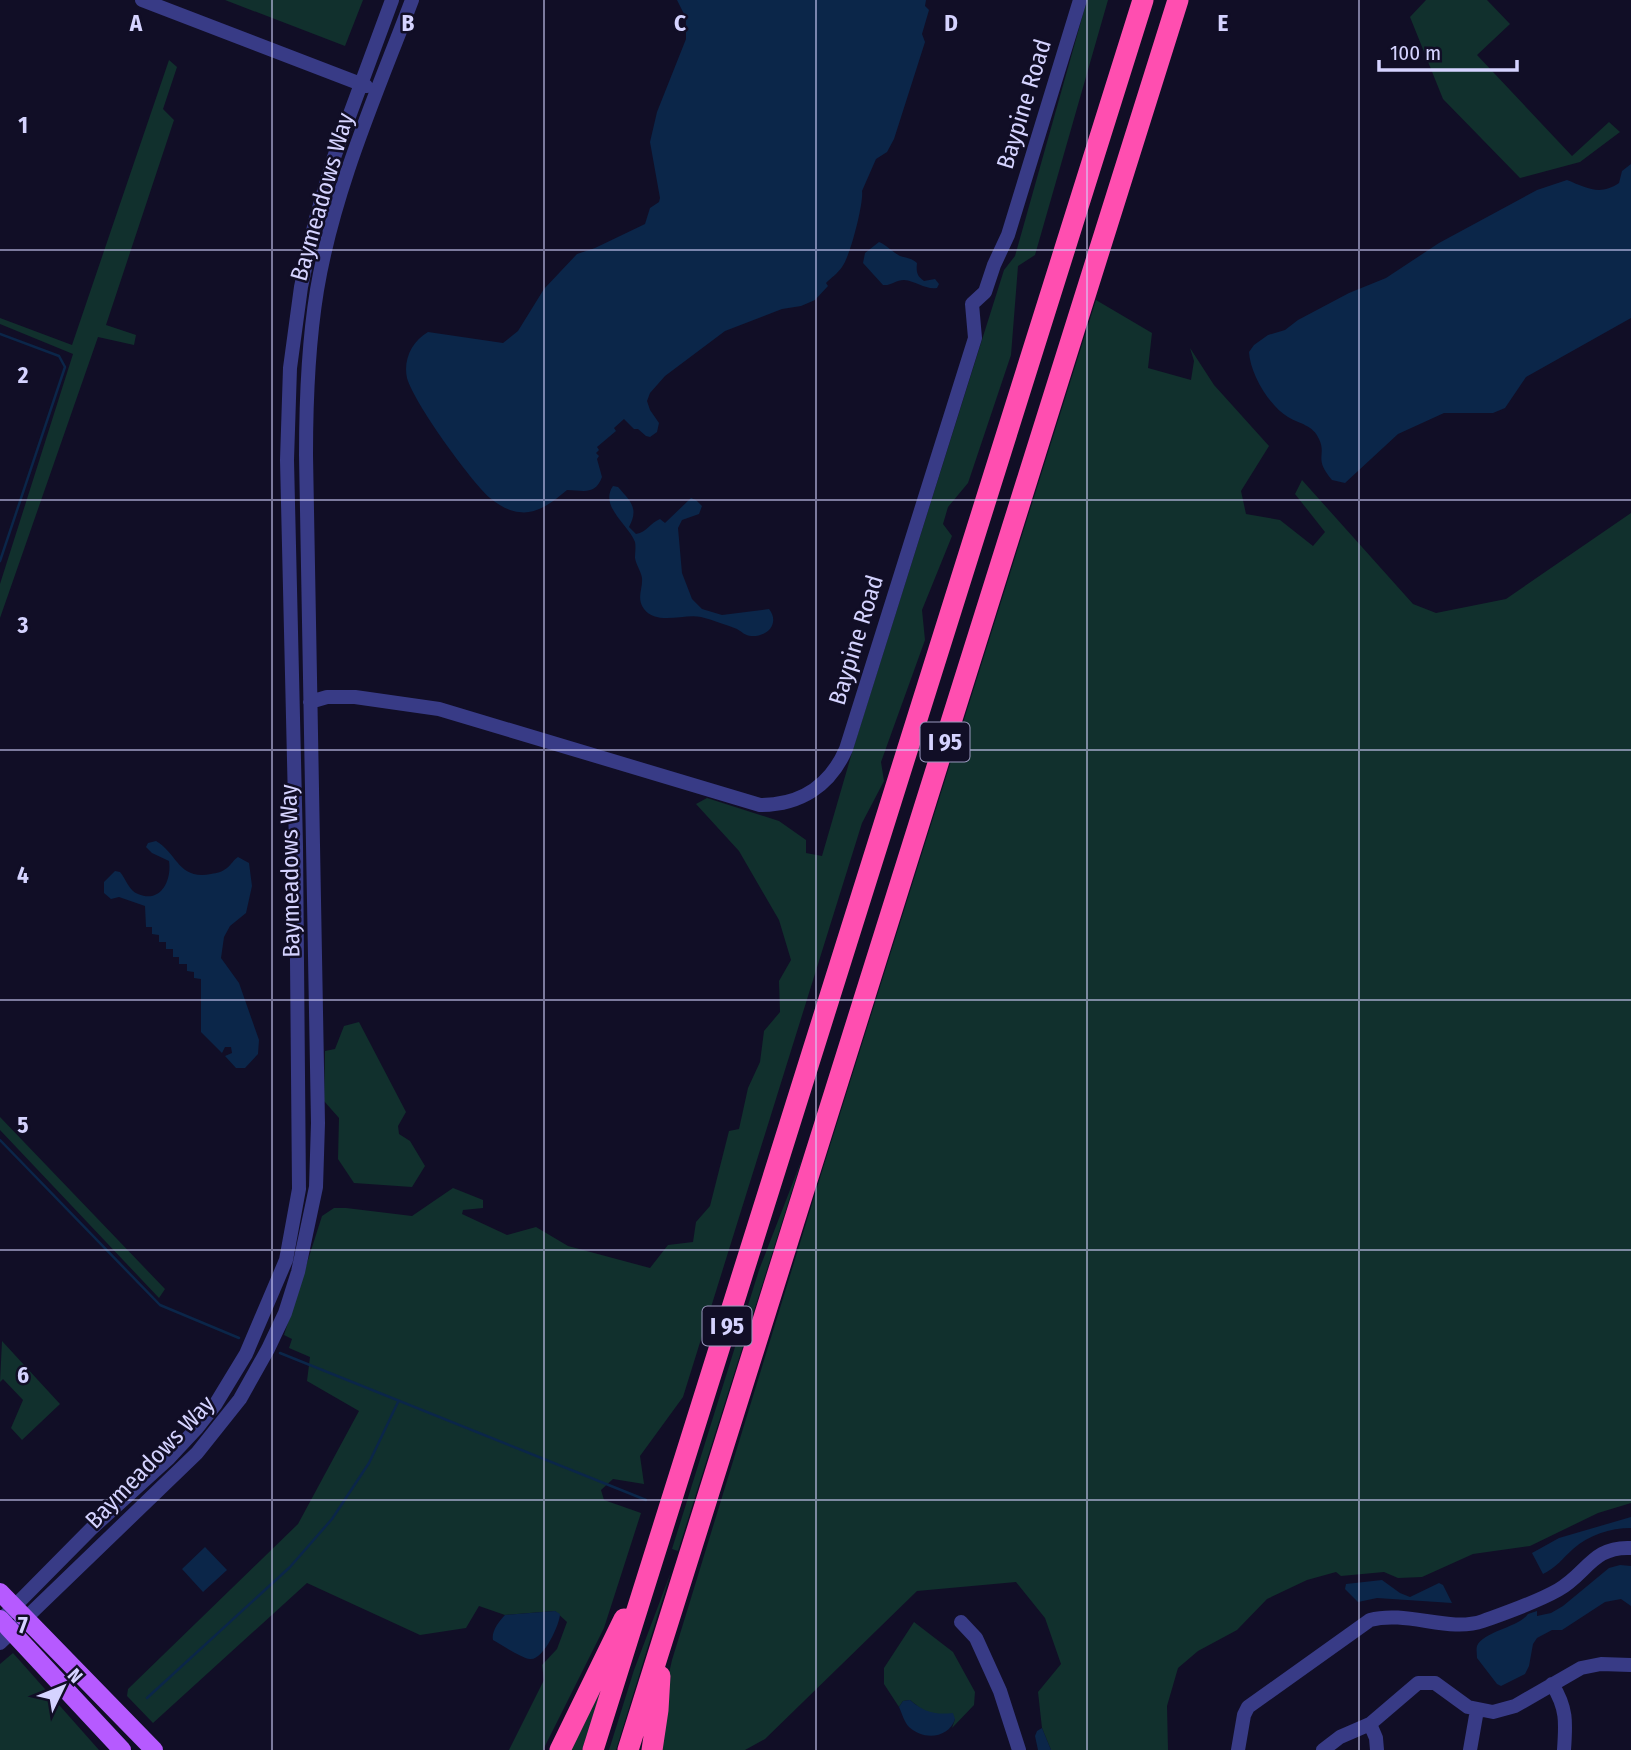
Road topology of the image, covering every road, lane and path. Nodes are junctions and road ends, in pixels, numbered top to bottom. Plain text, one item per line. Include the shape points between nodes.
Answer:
1 (142, 0) edge
2 (392, 0) edge
3 (412, 0) edge
4 (1080, 0) edge
5 (1143, 0) edge
6 (1178, 0) edge
7 (360, 83) junction
8 (378, 90) junction
9 (301, 287) junction
10 (317, 289) junction
11 (310, 702) junction
12 (197, 1428) junction
13 (208, 1440) junction
14 (1631, 1548) edge
15 (655, 1554) junction
16 (0, 1592) edge
17 (19, 1612) junction
18 (961, 1622) dead end
19 (2, 1627) edge
20 (661, 1646) junction
21 (1631, 1665) edge
22 (1552, 1684) junction
23 (1476, 1710) junction
24 (1370, 1724) junction
25 (122, 1750) edge
26 (154, 1750) edge
27 (560, 1750) edge
28 (593, 1750) edge
29 (628, 1750) edge
30 (652, 1750) edge
31 (1019, 1750) edge
32 (1238, 1750) edge
33 (1323, 1750) edge
34 (1377, 1750) edge
35 (1471, 1750) edge
36 (1564, 1750) edge

1 - 7 street
2 - 7 street, Baymeadows Way
3 - 8 street, Baymeadows Way
4 - 11 street, Baypine Road via 1008,235 985,292 972,304 975,338 846,749 825,782 793,801 749,804 439,709 355,697
5 - 15 highway, I 95
6 - 20 highway, I 95
7 - 8 street
7 - 9 street, Baymeadows Way via 321,199
8 - 10 street, Baymeadows Way via 352,159
9 - 10 street
9 - 12 street, Baymeadows Way via 290,368 287,460 299,1189 286,1260 271,1297 246,1354
10 - 11 street, Baymeadows Way via 306,419
11 - 13 street, Baymeadows Way via 316,1187 302,1259 285,1313 240,1399
12 - 13 street
12 - 17 street, Baymeadows Way via 91,1529
13 - 17 street, Baymeadows Way
14 - 32 street via 1599,1555 1559,1590 1481,1622 1370,1620 1248,1707
15 - 27 highway
15 - 28 highway, I 95
16 - 17 main road
17 - 19 street, Baymeadows Way
17 - 26 main road
18 - 31 street via 981,1649
19 - 25 main road
20 - 29 highway, I 95
20 - 30 highway
21 - 22 street via 1591,1665
22 - 23 street via 1515,1706 1493,1712
22 - 36 street via 1566,1721
23 - 24 street via 1426,1681 1411,1688
23 - 35 street
24 - 33 street
24 - 34 street

